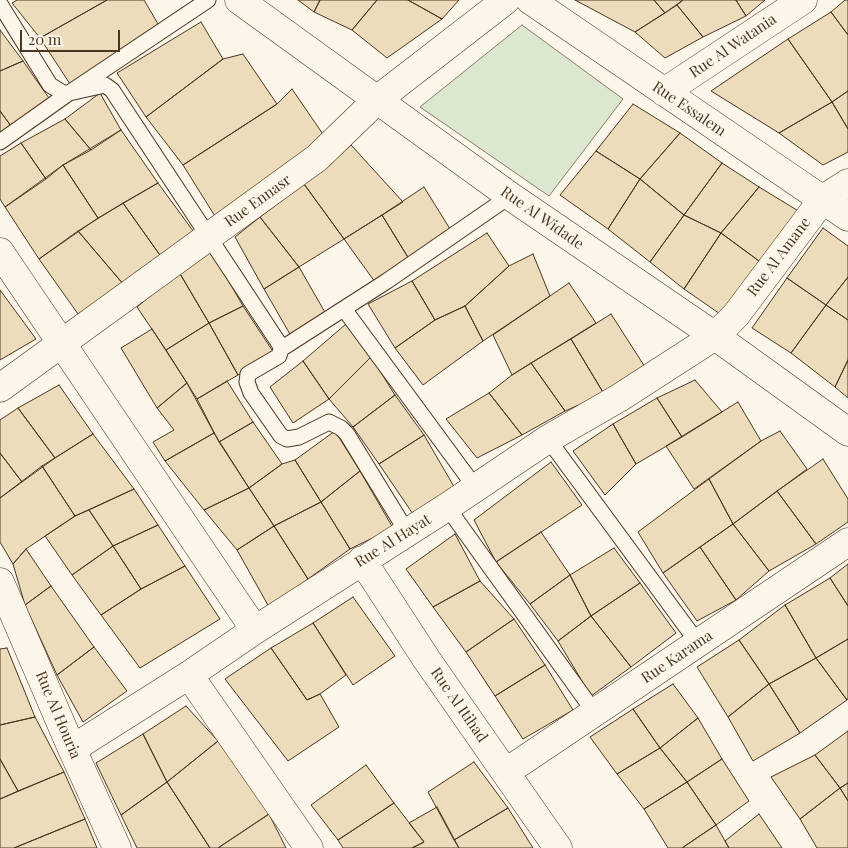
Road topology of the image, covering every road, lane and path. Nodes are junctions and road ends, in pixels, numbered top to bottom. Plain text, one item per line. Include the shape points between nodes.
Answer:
1 (208, 0) edge
2 (239, 0) edge
3 (506, 0) edge
4 (530, 0) edge
5 (803, 0) edge
6 (0, 4) edge
7 (664, 92) junction
8 (69, 93) junction
9 (378, 99) junction
10 (0, 142) edge
11 (848, 183) edge
12 (510, 196) junction
13 (823, 199) junction
14 (848, 217) edge
15 (209, 237) junction
16 (0, 252) edge
17 (344, 309) junction
18 (715, 336) junction
19 (62, 344) junction
20 (281, 350) junction
21 (0, 388) edge
22 (848, 432) edge
23 (548, 440) junction
24 (475, 488) junction
25 (447, 507) junction
26 (407, 532) junction
27 (848, 542) edge
28 (362, 560) junction
29 (0, 582) edge
30 (255, 630) junction
31 (698, 643) junction
32 (189, 675) junction
33 (595, 714) junction
34 (72, 749) junction
35 (506, 772) junction
36 (117, 848) edge
37 (309, 848) edge
38 (558, 848) edge

1 - 8 lane
2 - 9 street, Rue Al Widade
3 - 9 street, Rue Ennasr
4 - 7 street, Rue Essalem
5 - 7 street, Rue Al Watania
6 - 8 lane via 50,85
7 - 13 street, Rue Essalem
8 - 10 lane
8 - 15 lane via 105,84 112,90
9 - 12 street, Rue Al Widade
9 - 15 street, Rue Ennasr via 317,158
11 - 13 street, Rue Al Amane
12 - 17 lane
12 - 18 street, Rue Al Widade
13 - 14 street, Rue Essalem
13 - 18 street, Rue Al Amane via 736,315
15 - 19 street, Rue Ennasr
15 - 20 lane
16 - 19 street
17 - 20 lane
17 - 24 lane
18 - 22 street, Rue Al Widade
18 - 23 street, Rue Al Hayat
19 - 21 street, Rue Ennasr
19 - 30 street
20 - 26 lane via 279,356 247,377 251,393 271,422 287,439 329,422 341,428
23 - 24 street, Rue Al Hayat
23 - 31 lane
24 - 25 street, Rue Al Hayat
25 - 26 street, Rue Al Hayat
25 - 33 lane
26 - 28 street, Rue Al Hayat
27 - 31 street, Rue Karama
28 - 30 street, Rue Al Hayat
28 - 35 street, Rue Al Itihad
29 - 34 street, Rue Al Houria
30 - 32 street, Rue Al Hayat
31 - 33 street, Rue Karama
32 - 34 street, Rue Al Hayat
32 - 37 street
33 - 35 street, Rue Karama
34 - 36 street, Rue Al Houria
35 - 38 street, Rue Al Itihad

